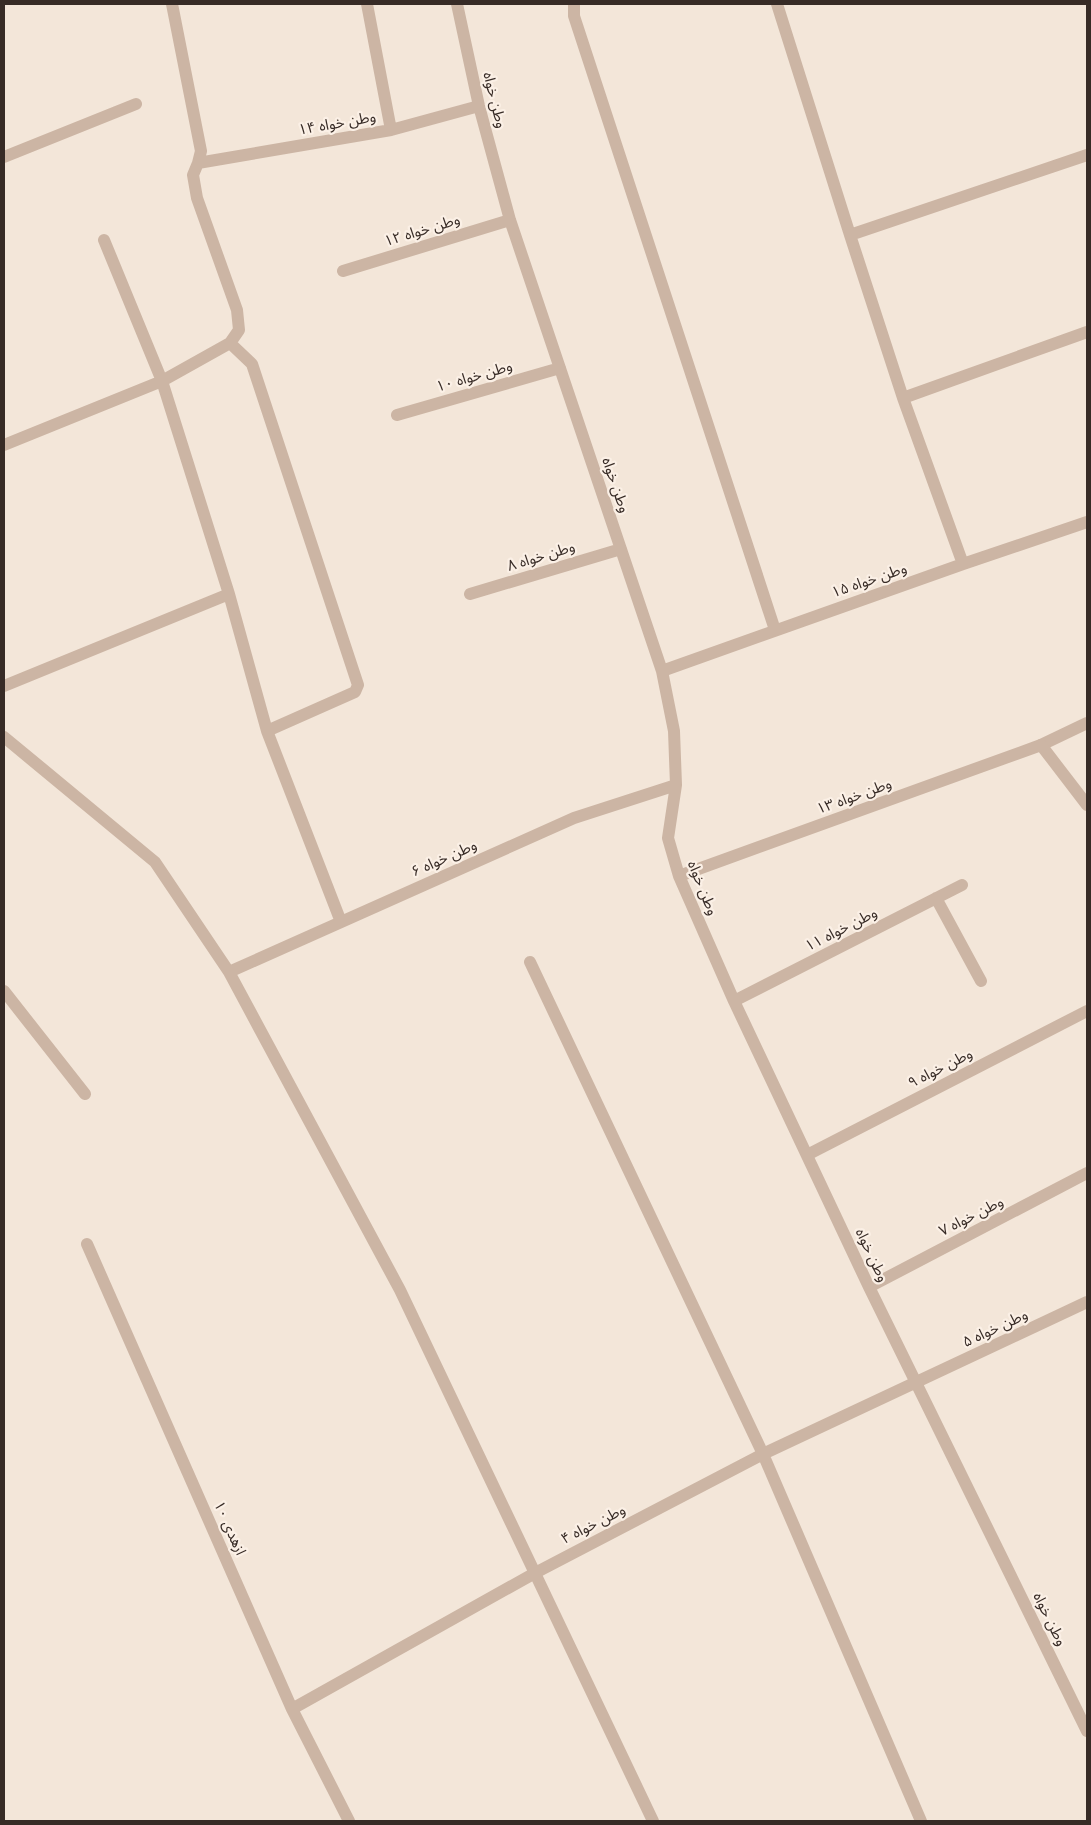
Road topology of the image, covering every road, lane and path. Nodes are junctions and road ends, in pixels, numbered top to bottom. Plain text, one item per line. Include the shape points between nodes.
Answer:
1 (172, 4) edge
2 (367, 4) edge
3 (457, 4) edge
4 (574, 4) edge
5 (777, 4) edge
6 (136, 104) dead end
7 (479, 106) junction
8 (391, 130) junction
9 (1087, 155) edge
10 (4, 157) edge
11 (198, 163) junction
12 (510, 220) junction
13 (850, 235) junction
14 (104, 240) dead end
15 (343, 270) dead end
16 (1087, 332) edge
17 (230, 343) junction
18 (560, 368) junction
19 (162, 381) junction
20 (903, 398) junction
21 (397, 416) dead end
22 (4, 445) edge
23 (1087, 522) edge
24 (621, 549) junction
25 (963, 564) junction
26 (229, 594) junction
27 (470, 594) dead end
28 (775, 630) junction
29 (662, 671) junction
30 (4, 686) edge
31 (1087, 724) edge
32 (267, 731) junction
33 (4, 737) edge
34 (1041, 745) junction
35 (676, 785) junction
36 (1087, 805) edge
37 (679, 876) junction
38 (962, 886) dead end
39 (936, 898) junction
40 (341, 922) junction
41 (530, 962) dead end
42 (229, 972) junction
43 (981, 981) dead end
44 (4, 992) edge
45 (734, 1001) junction
46 (1087, 1011) edge
47 (85, 1094) dead end
48 (807, 1155) junction
49 (1087, 1174) edge
50 (87, 1244) dead end
51 (869, 1286) junction
52 (1087, 1302) edge
53 (916, 1383) junction
54 (763, 1454) junction
55 (535, 1572) junction
56 (292, 1709) junction
57 (1087, 1731) edge
58 (348, 1821) edge
59 (653, 1821) edge
60 (920, 1821) edge

1 - 11 street via 201,151
2 - 8 street
3 - 7 street, وطن خواه
4 - 28 street via 574,16
5 - 13 street
6 - 10 street
7 - 8 street, وطن خواه ۱۴
7 - 12 street, وطن خواه
8 - 11 street, وطن خواه ۱۴
9 - 13 street
11 - 17 street via 193,175 197,198 237,310 239,330
12 - 15 street, وطن خواه ۱۲
12 - 18 street, وطن خواه
13 - 20 street
14 - 19 street
16 - 20 street
17 - 19 street
17 - 32 street via 252,364 358,685 355,692
18 - 21 street, وطن خواه ۱۰
18 - 24 street, وطن خواه
19 - 22 street
19 - 26 street
20 - 25 street
23 - 25 street, وطن خواه ۱۵
24 - 27 street, وطن خواه ۸
24 - 29 street, وطن خواه
25 - 28 street, وطن خواه ۱۵
26 - 30 street
26 - 32 street
28 - 29 street, وطن خواه ۱۵
29 - 35 street, وطن خواه via 674,731
31 - 34 street, وطن خواه ۱۳
32 - 40 street
33 - 42 street via 155,862
34 - 36 street
34 - 37 street, وطن خواه ۱۳
35 - 37 street, وطن خواه via 668,838
35 - 40 street, وطن خواه ۶ via 574,818
37 - 45 street, وطن خواه
38 - 39 street, وطن خواه ۱۱
39 - 43 street
39 - 45 street, وطن خواه ۱۱
40 - 42 street, وطن خواه ۶
41 - 54 street
42 - 55 street via 400,1290
44 - 47 street
45 - 48 street, وطن خواه
46 - 48 street, وطن خواه ۹
48 - 51 street, وطن خواه
49 - 51 street, وطن خواه ۷
50 - 56 street, ازهدی ۱۰
51 - 53 street, وطن خواه
52 - 53 street, وطن خواه ۵
53 - 54 street, وطن خواه ۴
53 - 57 street, وطن خواه
54 - 55 street, وطن خواه ۴
54 - 60 street
55 - 56 street, وطن خواه ۴
55 - 59 street
56 - 58 street, ازهدی ۱۰

